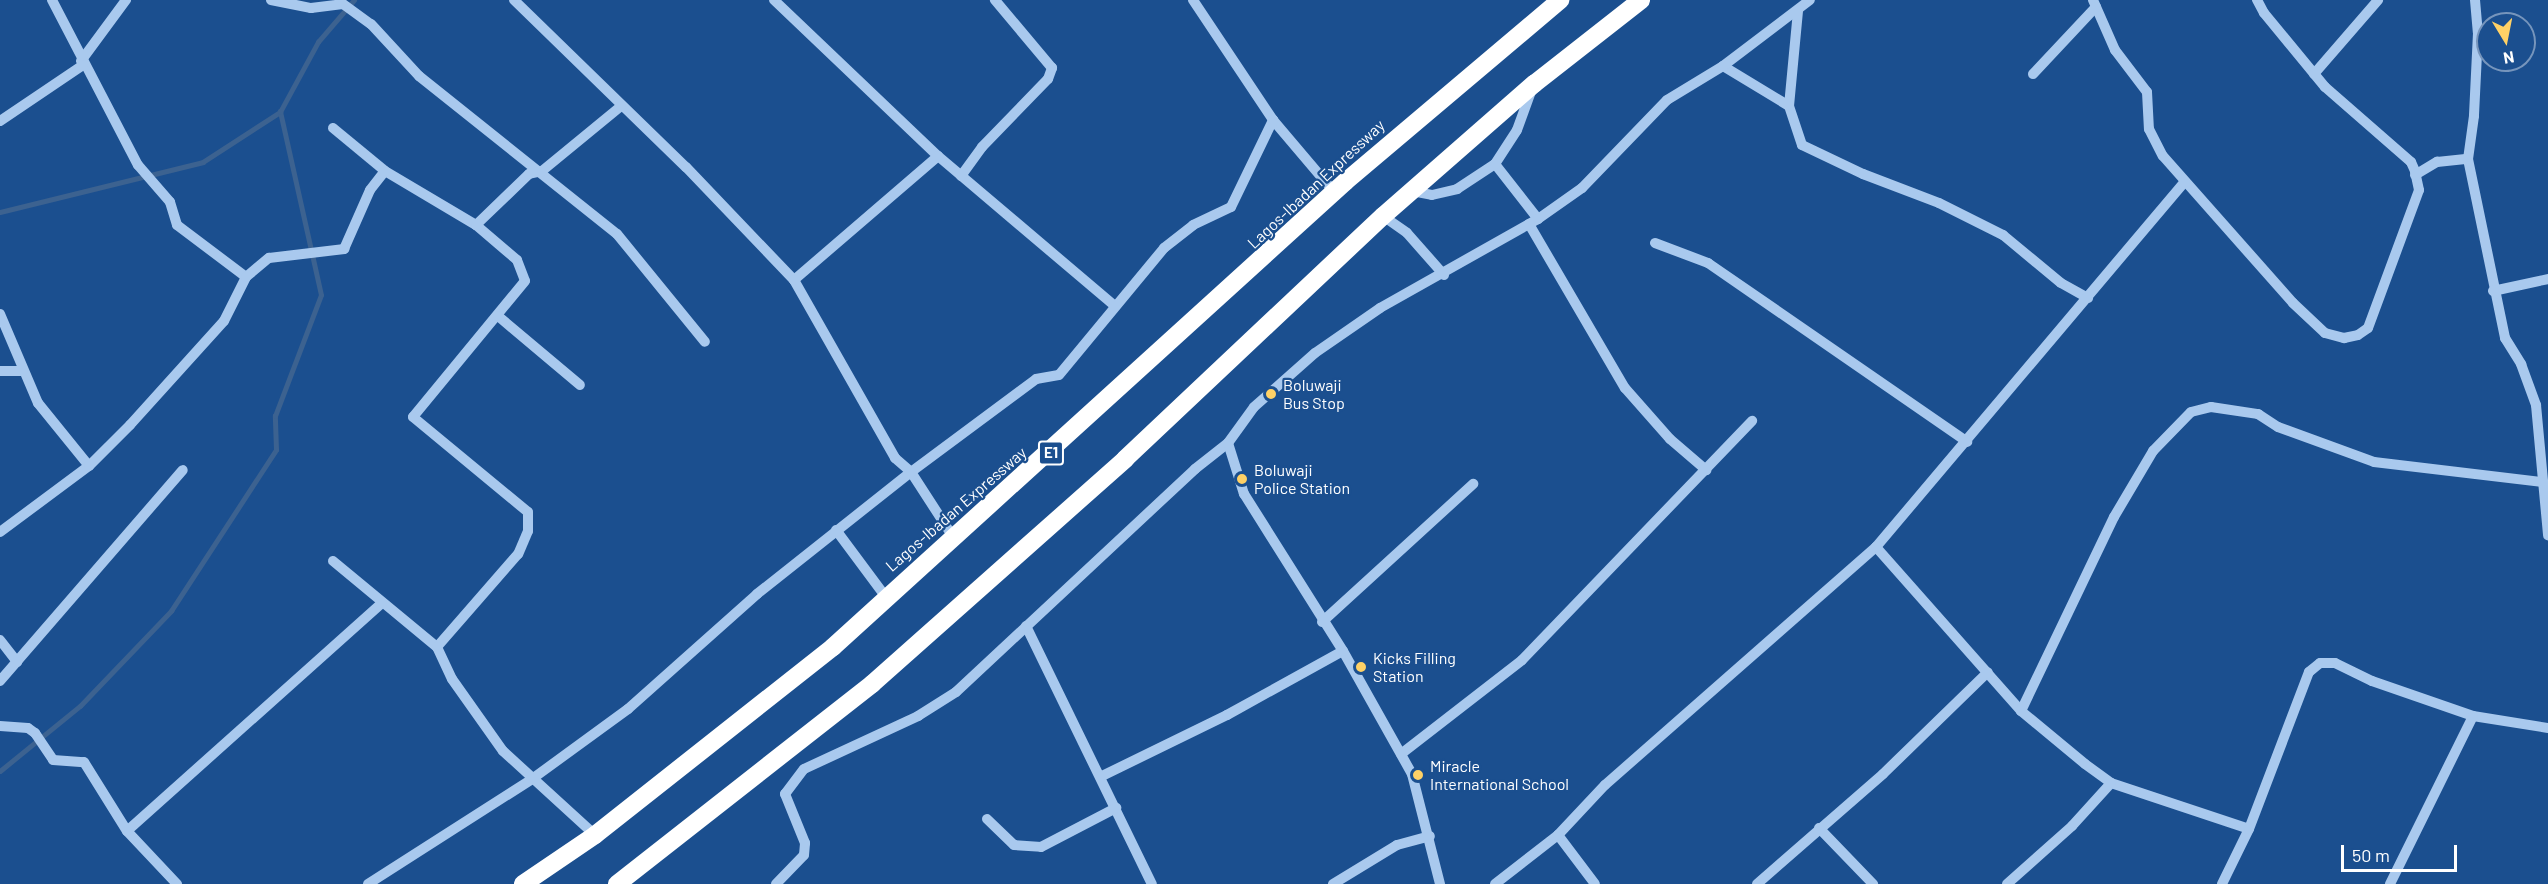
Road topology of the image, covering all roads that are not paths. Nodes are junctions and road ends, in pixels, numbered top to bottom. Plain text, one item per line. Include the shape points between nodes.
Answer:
1 (52, 0) edge
2 (126, 0) edge
3 (271, 0) edge
4 (514, 0) edge
5 (774, 0) edge
6 (995, 0) edge
7 (1193, 0) edge
8 (1560, 0) edge
9 (1641, 0) edge
10 (1810, 0) edge
11 (2257, 0) edge
12 (2378, 0) edge
13 (2475, 0) edge
14 (2094, 3) edge
15 (1798, 11) junction
16 (82, 63) junction
17 (1723, 66) junction
18 (2032, 74) dead end
19 (2314, 74) junction
20 (1534, 84) junction
21 (621, 106) junction
22 (1789, 106) junction
23 (1273, 120) junction
24 (0, 121) edge
25 (333, 128) dead end
26 (938, 156) junction
27 (2468, 159) junction
28 (1496, 165) junction
29 (385, 171) junction
30 (542, 171) junction
31 (2415, 175) junction
32 (962, 176) junction
33 (2184, 182) junction
34 (1412, 190) junction
35 (1335, 193) junction
36 (1383, 216) junction
37 (1534, 222) junction
38 (476, 225) junction
39 (1655, 243) dead end
40 (1444, 275) junction
41 (246, 277) junction
42 (2548, 279) edge
43 (794, 280) junction
44 (2493, 291) junction
45 (2088, 298) junction
46 (1115, 306) junction
47 (0, 314) edge
48 (498, 316) junction
49 (705, 342) dead end
50 (0, 370) edge
51 (23, 371) junction
52 (580, 385) dead end
53 (1752, 421) dead end
54 (1967, 442) junction
55 (1228, 443) junction
56 (89, 466) junction
57 (183, 470) dead end
58 (1706, 470) junction
59 (910, 472) junction
60 (2541, 482) junction
61 (1473, 484) dead end
62 (836, 530) junction
63 (0, 532) edge
64 (2548, 536) edge
65 (955, 540) junction
66 (1876, 547) junction
67 (333, 561) dead end
68 (885, 596) junction
69 (381, 603) junction
70 (1322, 622) junction
71 (1026, 626) junction
72 (0, 640) edge
73 (437, 647) junction
74 (1343, 651) junction
75 (17, 662) junction
76 (1988, 672) junction
77 (0, 681) edge
78 (2021, 711) junction
79 (2473, 716) junction
80 (0, 726) edge
81 (2548, 728) edge
82 (1401, 754) junction
83 (1102, 776) junction
84 (532, 779) junction
85 (2111, 783) junction
86 (1116, 808) junction
87 (987, 819) dead end
88 (1819, 828) junction
89 (2249, 829) junction
90 (127, 831) junction
91 (595, 835) junction
92 (1558, 835) junction
93 (1430, 836) junction
94 (177, 884) edge
95 (368, 884) edge
96 (523, 884) edge
97 (617, 884) edge
98 (776, 884) edge
99 (1152, 884) edge
100 (1334, 884) edge
101 (1440, 884) edge
102 (1495, 884) edge
103 (1595, 884) edge
104 (1757, 884) edge
105 (1873, 884) edge
106 (2007, 884) edge
107 (2222, 884) edge
108 (2390, 884) edge

1 - 16 street
2 - 16 street
3 - 30 street via 311,8 343,4 370,24 419,76
4 - 21 street
5 - 26 street
6 - 32 street via 1052,68 1048,79 982,147
7 - 23 street
8 - 35 highway, Lagos-Ibadan Expressway / E1 via 1449,89
9 - 20 highway
10 - 15 street
11 - 19 street
12 - 19 street
13 - 27 street via 2475,104
14 - 18 street
14 - 33 street via 2115,50 2147,92 2149,129 2163,156
15 - 17 street
15 - 22 street
16 - 24 street
16 - 41 street via 138,165 170,202 177,225
17 - 22 street
17 - 37 street via 1667,100 1582,188
19 - 31 street via 2410,162
20 - 28 street via 1517,130
20 - 34 highway
21 - 30 street
21 - 43 street via 686,167
22 - 45 street via 1802,145 1939,203 2003,235 2061,283
23 - 35 street
23 - 46 street via 1231,207 1193,225 1164,248
25 - 29 street
26 - 32 street
26 - 43 street
27 - 31 street via 2437,162
27 - 44 street
28 - 34 street via 1457,189 1432,195
28 - 37 street
29 - 38 street
29 - 41 street via 370,190 344,249 269,258
30 - 38 street via 529,174
30 - 49 street via 617,234
31 - 33 street via 2419,190 2368,328 2344,338 2325,333 2293,303
32 - 46 street
33 - 45 street
34 - 36 highway
35 - 65 highway, Lagos-Ibadan Expressway / E1
36 - 40 street via 1407,233
36 - 97 highway via 1125,459 872,684
37 - 40 street
37 - 58 street via 1625,388 1670,439
38 - 48 street via 517,260 525,281
39 - 54 street via 1708,263
40 - 55 street via 1380,308 1315,353 1254,406
41 - 56 street via 224,321
42 - 44 street
43 - 59 street via 895,458
44 - 60 street via 2505,338 2521,364 2536,405
45 - 54 street via 2047,341
46 - 59 street via 1059,375 1036,380
47 - 51 street
48 - 52 street
48 - 73 street via 413,417 528,512 528,531 518,554
50 - 51 street
51 - 56 street via 38,403
53 - 58 street
54 - 66 street
55 - 70 street via 1244,494
55 - 71 street
56 - 63 street
57 - 75 street
58 - 82 street via 1522,660
59 - 62 street
59 - 65 street
60 - 64 street
60 - 78 street via 2374,462 2278,427 2258,414 2211,407 2191,412 2153,451 2114,517
61 - 70 street
62 - 68 street
62 - 84 street via 757,594 628,709
65 - 68 highway, Lagos-Ibadan Expressway / E1
66 - 76 street
66 - 92 street via 1605,785
67 - 69 street
68 - 91 highway, Lagos-Ibadan Expressway / E1 via 833,647
69 - 73 street
69 - 90 street
70 - 74 street
71 - 83 street
71 - 98 street via 946,698 918,717 798,776 785,794 805,843 804,855
72 - 75 street
73 - 84 street via 452,679 502,751
74 - 82 street
74 - 83 street via 1227,715
75 - 77 street
76 - 78 street
76 - 88 street via 1883,774
78 - 85 street
79 - 81 street
79 - 89 street via 2372,681 2335,663 2320,663 2309,672
79 - 108 street
80 - 90 street via 27,728 35,733 53,760 84,762
82 - 93 street via 1412,774
83 - 86 street
84 - 91 street
84 - 95 street
85 - 89 street
85 - 106 street via 2072,826
86 - 87 street via 1041,847 1014,845
86 - 99 street
88 - 104 street
88 - 105 street
89 - 107 street
90 - 94 street
91 - 96 highway, Lagos-Ibadan Expressway / E1
92 - 102 street
92 - 103 street
93 - 100 street via 1397,845
93 - 101 street

